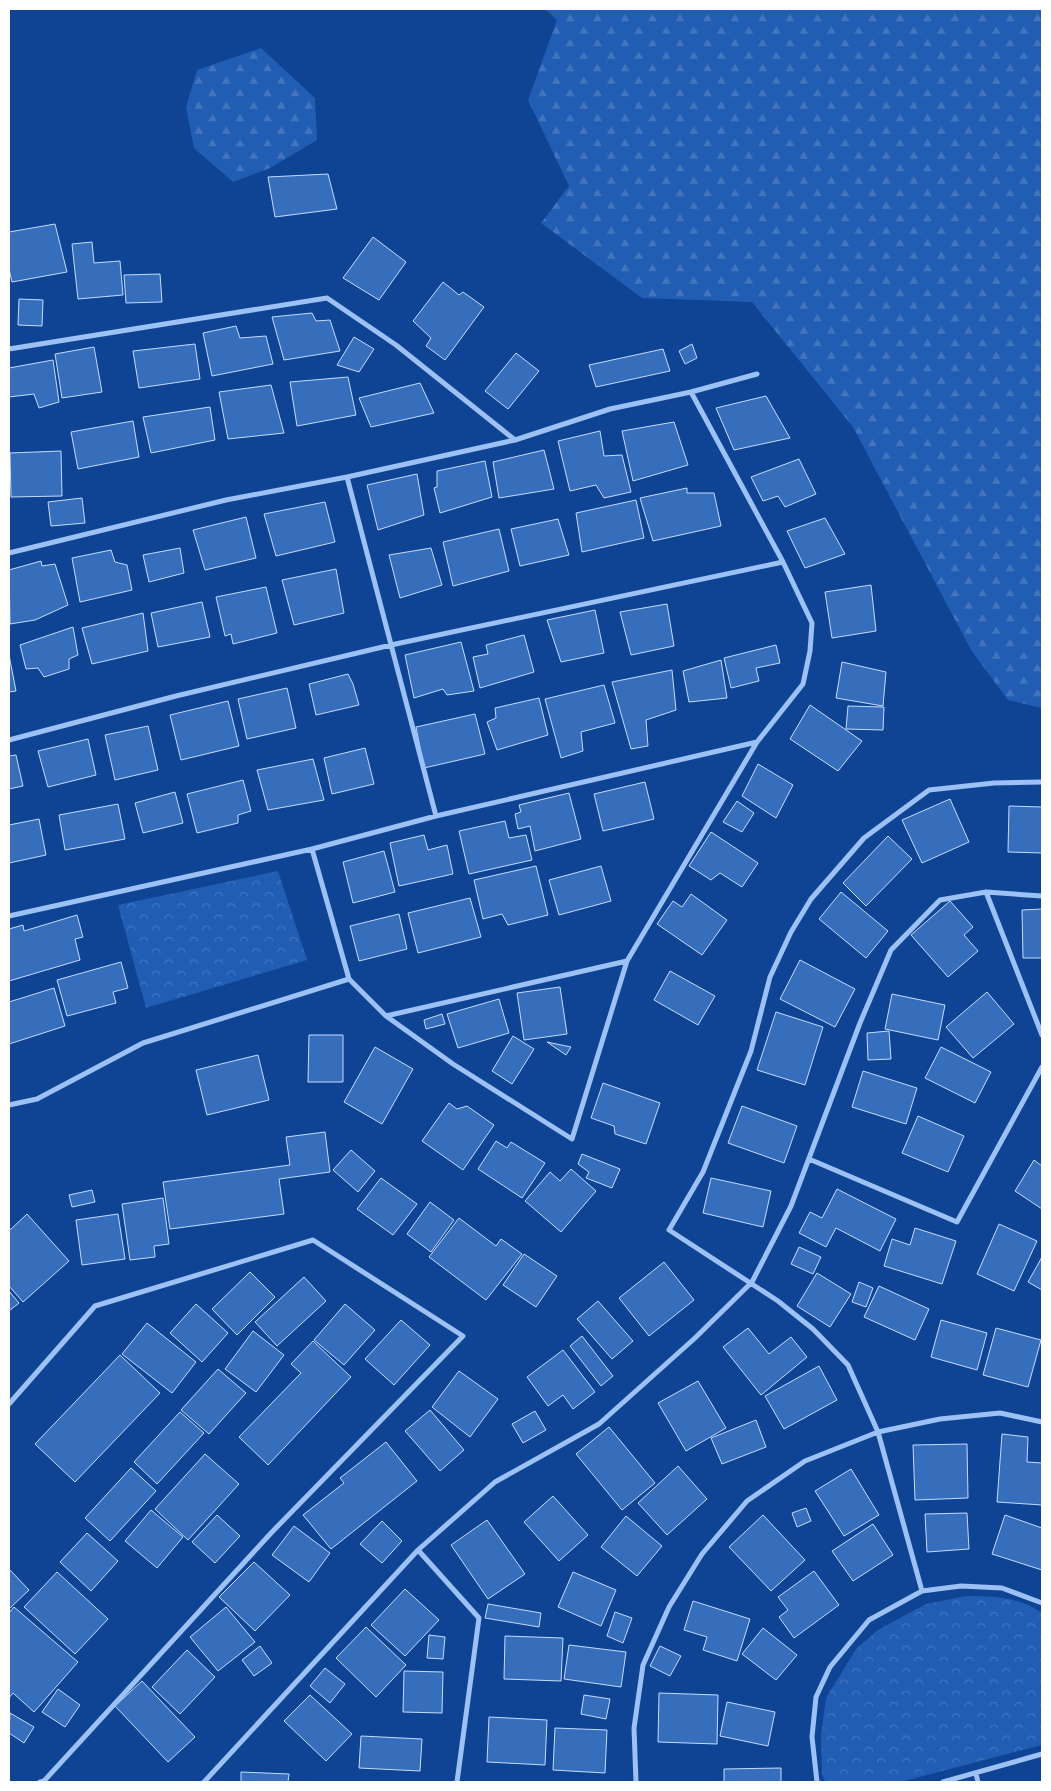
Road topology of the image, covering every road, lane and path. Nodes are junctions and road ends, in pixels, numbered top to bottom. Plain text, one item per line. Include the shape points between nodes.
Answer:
1 (9, 348) edge
2 (758, 374) dead end
3 (691, 392) junction
4 (515, 440) junction
5 (347, 477) junction
6 (9, 553) edge
7 (783, 562) junction
8 (391, 645) junction
9 (9, 740) edge
10 (758, 742) junction
11 (1042, 782) edge
12 (436, 816) junction
13 (312, 849) junction
14 (986, 892) junction
15 (1042, 896) edge
16 (9, 916) edge
17 (628, 961) junction
18 (349, 979) junction
19 (386, 1016) junction
20 (1042, 1034) edge
21 (1042, 1067) edge
22 (9, 1105) edge
23 (809, 1159) junction
24 (752, 1282) junction
25 (9, 1404) edge
26 (1042, 1422) edge
27 (878, 1432) junction
28 (418, 1550) junction
29 (922, 1591) junction
30 (1042, 1603) edge
31 (1042, 1754) edge
32 (976, 1774) junction
33 (40, 1782) edge
34 (204, 1782) edge
35 (457, 1782) edge
36 (636, 1782) edge
37 (817, 1782) edge
38 (943, 1782) edge
39 (978, 1782) edge

1 - 4 street via 327,298 396,345
2 - 3 street
3 - 4 street via 610,409
3 - 7 street
4 - 5 street
5 - 6 street via 226,500
5 - 8 street
7 - 8 street
7 - 10 street via 812,623 810,651 803,684
8 - 9 street
8 - 12 street
10 - 12 street
10 - 17 street
11 - 24 street via 929,790 864,838 811,899 791,932 770,977 751,1051 730,1107 703,1172 670,1230
12 - 13 street
13 - 16 street
13 - 18 street
14 - 15 street
14 - 20 street
14 - 23 street via 940,900 890,950
17 - 19 street
17 - 19 street via 572,1139 453,1064
18 - 19 street
18 - 22 street via 143,1043 37,1099
21 - 23 street via 957,1222
23 - 24 street via 792,1206
24 - 27 street via 813,1329 848,1365
24 - 28 street via 599,1424 495,1482
25 - 33 street via 95,1306 314,1240 463,1336 272,1532
26 - 27 street via 1000,1413 940,1419
27 - 29 street
27 - 36 street via 805,1462 747,1501 702,1554 668,1607 643,1665 634,1728
28 - 34 street
28 - 35 street via 479,1618
29 - 30 street via 961,1586 1002,1588
29 - 37 street via 869,1620 830,1667 816,1697 812,1737
31 - 32 street
32 - 38 street
32 - 39 street

